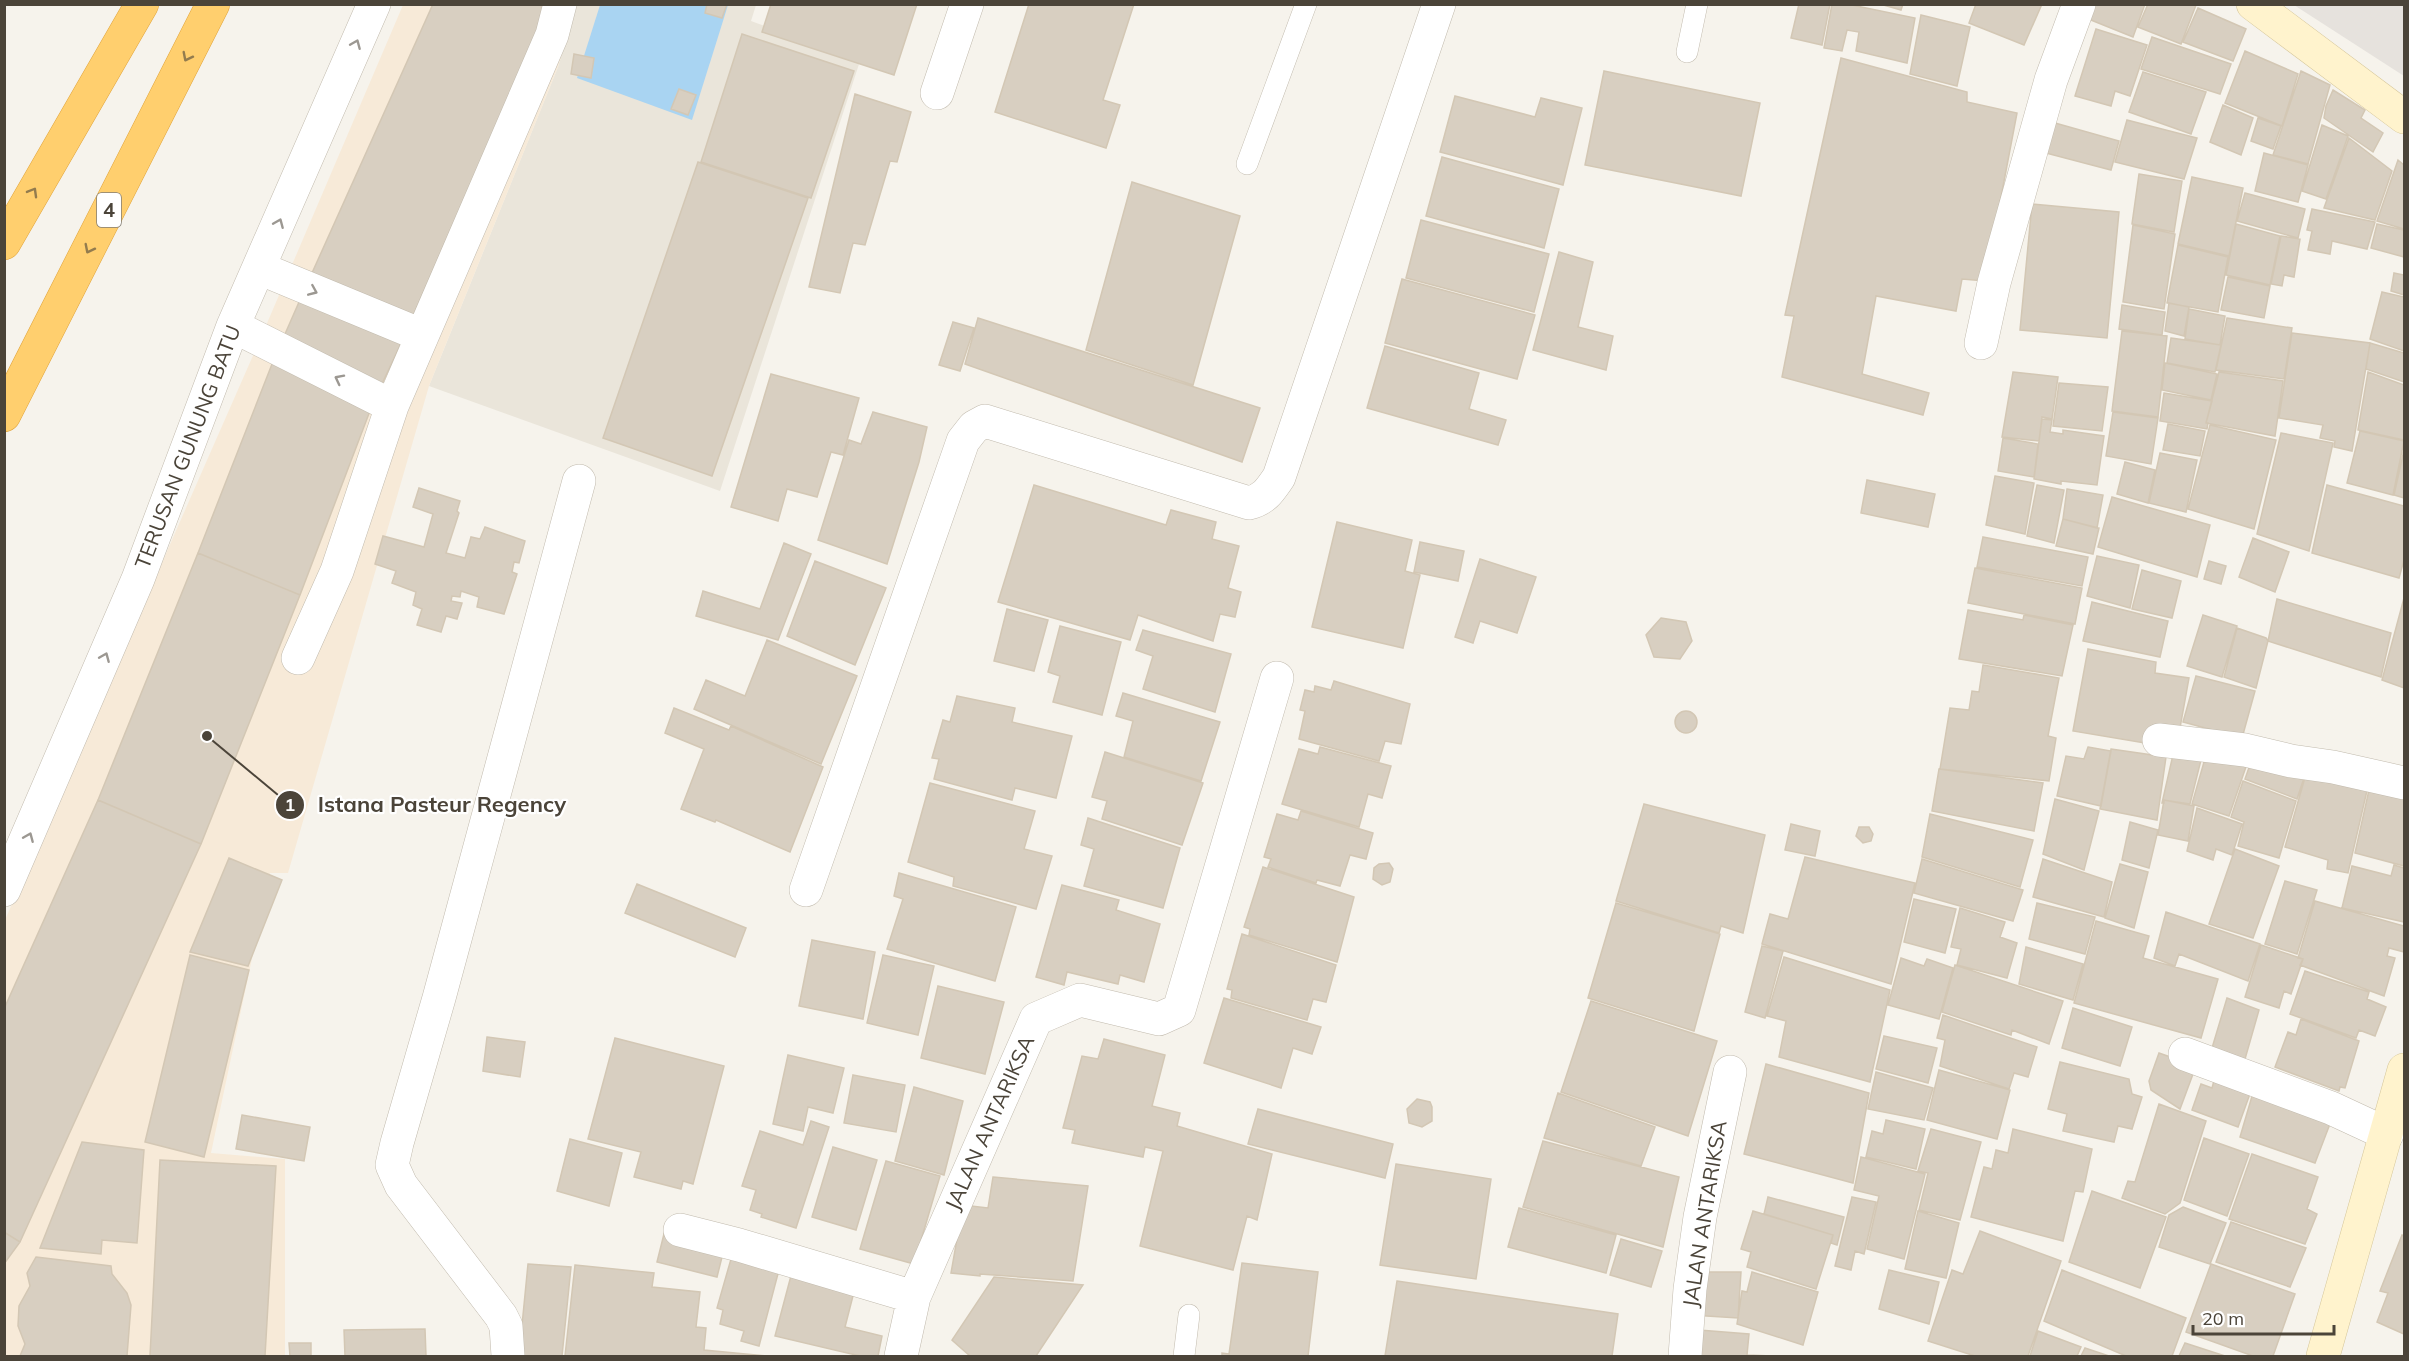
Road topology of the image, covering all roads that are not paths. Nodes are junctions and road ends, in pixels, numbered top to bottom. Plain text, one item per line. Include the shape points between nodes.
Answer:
1 (142, 4) edge
2 (213, 4) edge
3 (374, 4) edge
4 (560, 4) edge
5 (967, 4) edge
6 (1306, 4) edge
7 (1439, 4) edge
8 (1697, 4) edge
9 (2079, 4) edge
10 (2253, 4) edge
11 (1687, 52) dead end
12 (937, 93) dead end
13 (2404, 117) edge
14 (1247, 164) dead end
15 (4, 243) edge
16 (259, 268) junction
17 (233, 326) junction
18 (421, 336) junction
19 (1981, 343) dead end
20 (392, 406) junction
21 (4, 415) edge
22 (579, 481) dead end
23 (298, 658) dead end
24 (1277, 678) dead end
25 (2159, 740) dead end
26 (2404, 783) edge
27 (4, 890) edge
28 (806, 890) dead end
29 (2186, 1054) dead end
30 (2404, 1070) edge
31 (1730, 1072) dead end
32 (2387, 1134) junction
33 (680, 1230) dead end
34 (914, 1297) junction
35 (1189, 1315) dead end
36 (508, 1356) edge
37 (901, 1356) edge
38 (1184, 1356) edge
39 (1685, 1356) edge
40 (2324, 1356) edge

15 -> 1 highway
2 -> 21 highway, 4
16 -> 3 street, TERUSAN GUNUNG BATU
4 - 18 street via 552,35
5 - 12 street
6 - 14 lane
7 - 28 street via 1279,477 1270,490 1262,499 1249,503 985,421 974,427 963,441
8 - 11 lane
9 - 19 street via 2045,102
10 - 13 main road
16 - 17 street, TERUSAN GUNUNG BATU
16 -> 18 street
20 -> 17 street
27 -> 17 street, TERUSAN GUNUNG BATU via 138,579
18 - 20 street
20 - 23 street via 337,572
22 - 36 street via 392,1165 401,1185 501,1316 506,1326
24 - 34 street, JALAN ANTARIKSA via 1179,1010 1159,1018 1080,1000 1036,1019
25 - 26 street via 2246,750
29 - 32 street via 2331,1108
30 - 32 main road
31 - 39 street, JALAN ANTARIKSA via 1700,1217
32 - 40 main road
33 - 34 street
34 - 37 street, JALAN ANTARIKSA
35 - 38 lane

